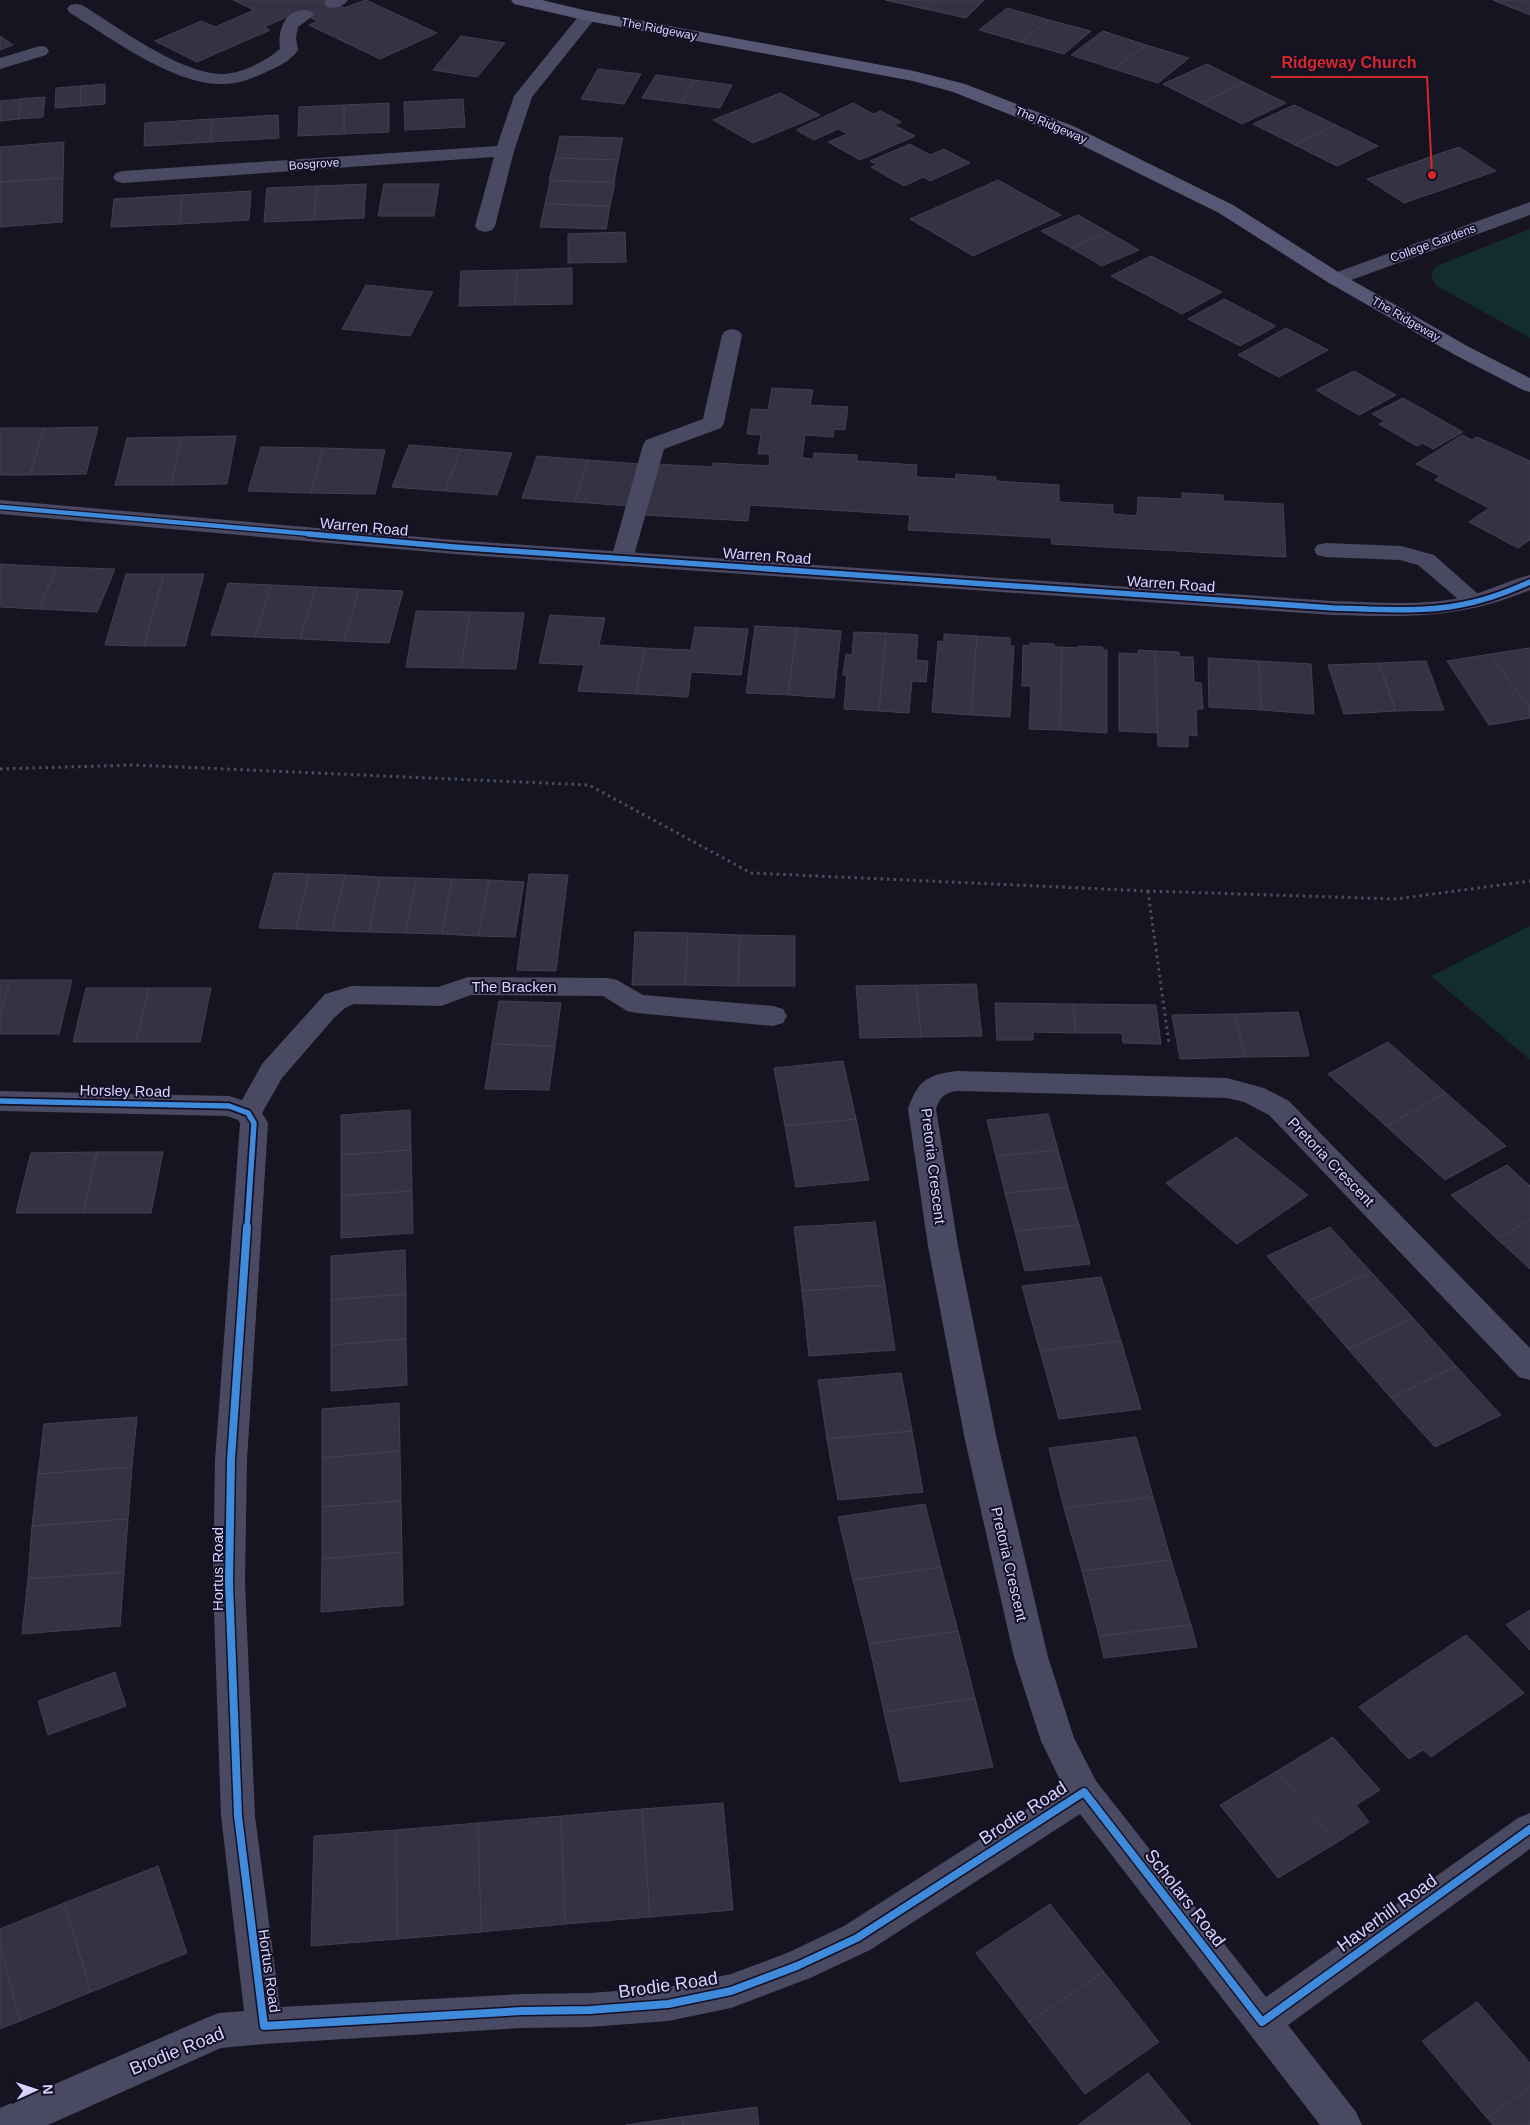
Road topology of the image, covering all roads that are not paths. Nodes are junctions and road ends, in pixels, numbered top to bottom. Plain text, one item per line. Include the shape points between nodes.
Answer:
1 (520, 0) edge
2 (76, 9) dead end
3 (305, 15) dead end
4 (588, 16) junction
5 (40, 50) dead end
6 (0, 64) edge
7 (505, 151) junction
8 (122, 177) dead end
9 (1530, 208) edge
10 (485, 226) dead end
11 (1336, 279) junction
12 (732, 335) dead end
13 (1530, 386) edge
14 (0, 507) edge
15 (1325, 550) dead end
16 (622, 559) junction
17 (1530, 582) edge
18 (1474, 601) junction
19 (773, 1016) dead end
20 (0, 1101) edge
21 (248, 1112) junction
22 (1530, 1368) edge
23 (1084, 1792) junction
24 (1530, 1829) edge
25 (1262, 2022) junction
26 (264, 2026) junction
27 (6, 2125) edge
28 (1343, 2125) edge

1 - 4 main road, The Ridgeway
2 - 3 street via 178,69 218,80 254,71 282,57 289,50 286,35 290,26
4 - 7 street via 523,96
4 - 11 main road, The Ridgeway via 914,76 960,88 1066,130 1226,209
5 - 6 street
7 - 8 street, Bosgrove
7 - 10 street
9 - 11 street, College Gardens
11 - 13 main road, The Ridgeway
12 - 16 street via 713,423 654,445
14 - 16 street, Warren Road
15 - 18 street via 1401,553 1426,560
16 - 18 street, Warren Road via 1333,608 1398,609
17 - 18 street, Warren Road
19 - 21 street, The Bracken via 637,1004 608,987 468,986 441,997 352,996 335,1001 318,1019 272,1071
20 - 21 street, Horsley Road via 229,1106
21 - 26 street, Hortus Road via 254,1123 231,1460 229,1584 238,1816
22 - 23 street, Pretoria Crescent via 1279,1108 1264,1098 1244,1091 1205,1087 957,1081 942,1083 932,1089 922,1109 981,1440 1031,1657 1058,1741
23 - 25 street, Scholars Road
23 - 26 street, Brodie Road via 857,1938 797,1966 731,1991 668,2004 590,2010
24 - 25 street, Haverhill Road
25 - 28 street, Scholars Road
26 - 27 street, Brodie Road via 219,2031

